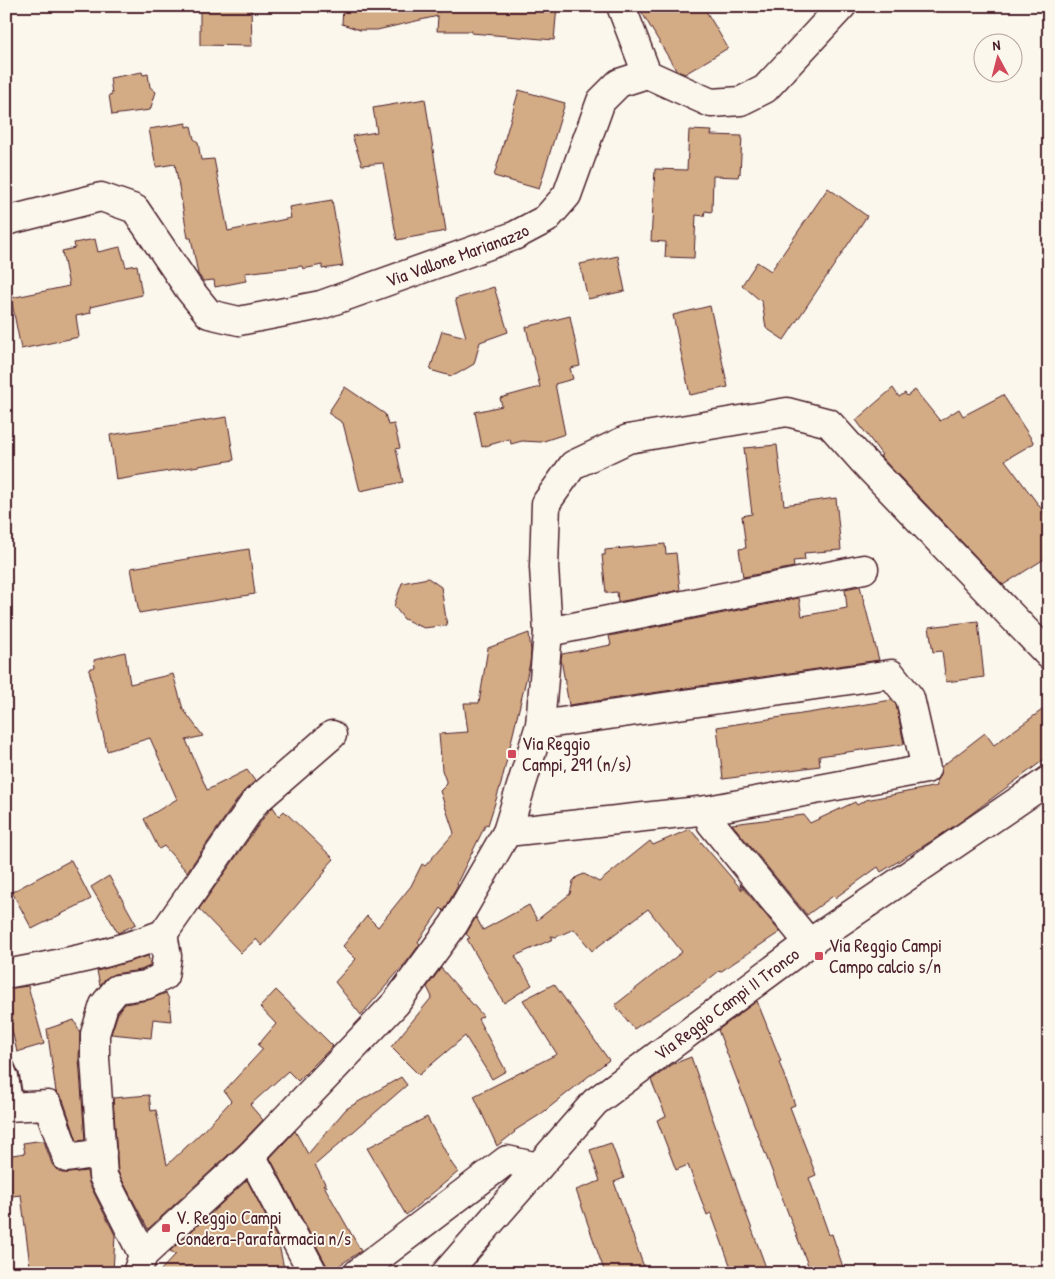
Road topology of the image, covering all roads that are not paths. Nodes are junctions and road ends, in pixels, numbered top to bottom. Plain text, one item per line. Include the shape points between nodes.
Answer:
1 (621, 6) edge
2 (842, 6) edge
3 (648, 74) junction
4 (6, 221) edge
5 (864, 569) dead end
6 (548, 632) junction
7 (1049, 655) edge
8 (540, 725) junction
9 (332, 735) dead end
10 (1049, 780) edge
11 (708, 810) junction
12 (507, 832) junction
13 (163, 934) junction
14 (808, 942) junction
15 (6, 974) edge
16 (6, 1065) edge
17 (11, 1107) edge
18 (102, 1153) junction
19 (251, 1154) junction
20 (538, 1167) junction
21 (140, 1264) edge
22 (312, 1273) edge
23 (358, 1273) edge
24 (446, 1273) edge

1 - 3 street
2 - 3 street via 765,89 741,101 711,103
3 - 4 street, Via Vallone Marianazzo via 619,82 601,101 567,195 546,219 514,236 321,305 239,321 209,314 135,209 101,197
5 - 6 street
6 - 7 street via 544,568 546,503 573,465 628,439 787,412 829,423
6 - 8 street
8 - 11 street via 892,674 910,698 926,769
8 - 12 street
9 - 13 street via 255,802
10 - 14 street, Via Reggio Campi II Tronco
11 - 12 street
11 - 14 street via 711,823
12 - 19 street via 454,924 396,1003
13 - 15 street via 70,962
13 - 18 street via 168,956 164,976 146,985 117,990 104,1006 95,1034
14 - 20 street, Via Reggio Campi II Tronco via 595,1102
16 - 17 lane via 11,1076
17 - 18 street via 48,1105 67,1158
18 - 21 street via 103,1176
19 - 21 street
19 - 22 street
20 - 23 street via 507,1160
20 - 24 street, Via Reggio Campi II Tronco

